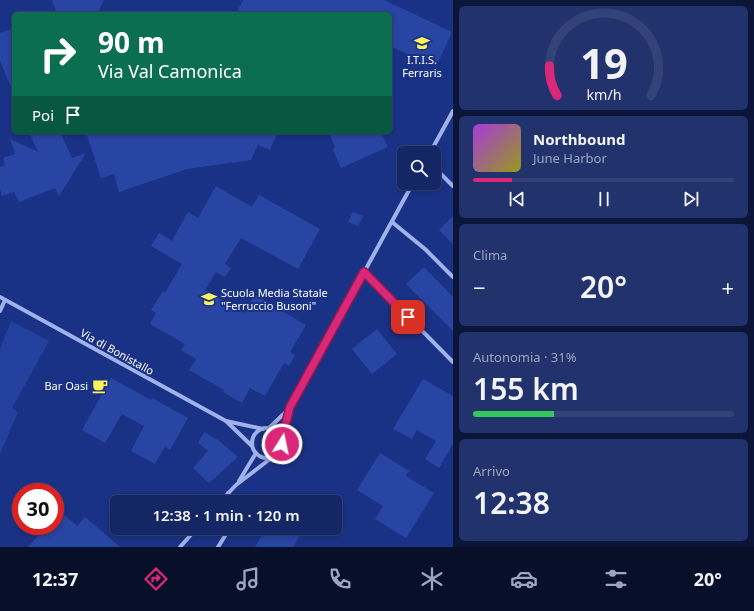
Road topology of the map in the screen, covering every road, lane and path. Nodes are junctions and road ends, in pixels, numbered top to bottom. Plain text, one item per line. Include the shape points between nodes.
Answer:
1 (453, 111) edge
2 (434, 146) edge
3 (441, 174) edge
4 (453, 186) edge
5 (409, 190) edge
6 (392, 222) junction
7 (364, 272) junction
8 (453, 276) edge
9 (0, 297) edge
10 (5, 300) junction
11 (0, 311) edge
12 (453, 362) edge
13 (290, 407) junction
14 (226, 421) junction
15 (266, 429) junction
16 (282, 439) junction
17 (252, 446) junction
18 (256, 453) junction
19 (272, 458) junction
20 (236, 485) junction
21 (228, 493) edge
22 (191, 535) edge
23 (226, 535) edge
24 (180, 547) edge
25 (218, 547) edge

1 - 2 street
3 - 4 street
5 - 6 street
6 - 7 street
6 - 8 street
7 - 12 street
7 - 13 street
9 - 10 street, Via di Bonistallo
10 - 11 street
10 - 14 street, Via di Bonistallo
13 - 15 street
13 - 16 street
14 - 15 street, Via di Bonistallo
14 - 17 street, Via di Bonistallo
15 - 16 street via 276,432
15 - 17 street via 256,434
16 - 19 street via 279,453
17 - 18 street
18 - 19 street via 263,458
18 - 20 street
19 - 20 street
20 - 21 street
22 - 24 street
23 - 25 street

